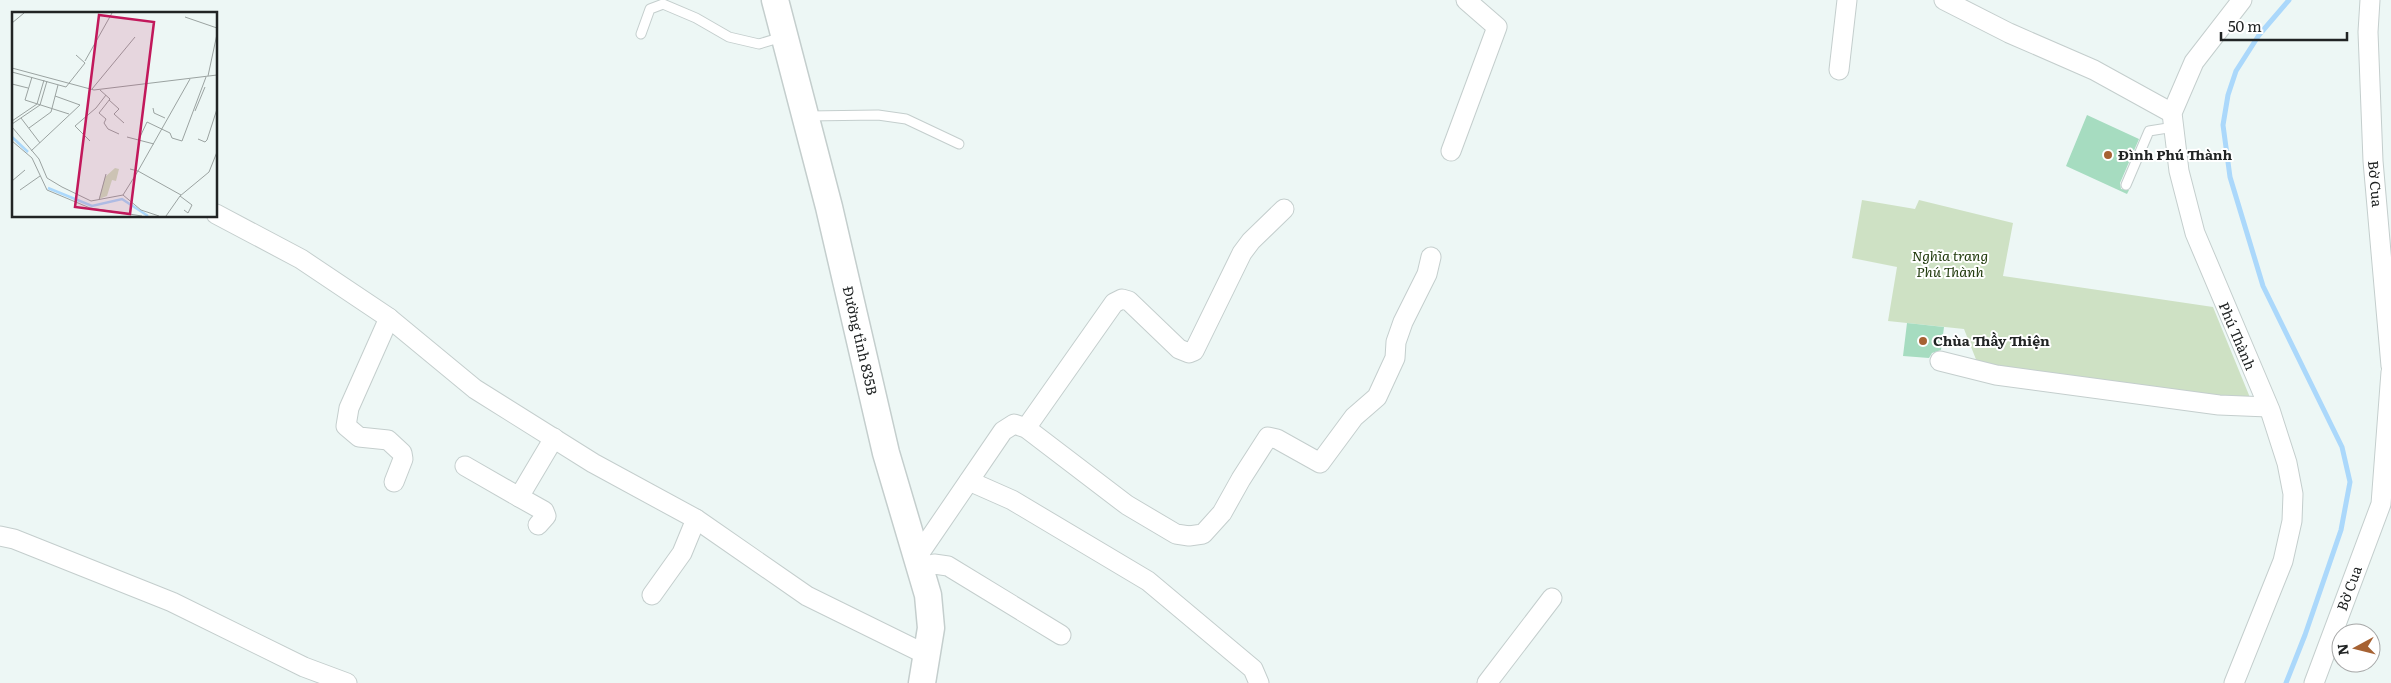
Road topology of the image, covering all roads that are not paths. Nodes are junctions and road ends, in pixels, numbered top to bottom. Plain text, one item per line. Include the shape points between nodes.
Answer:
1 (775, 0) edge
2 (1466, 0) edge
3 (1847, 0) edge
4 (1944, 0) edge
5 (2242, 0) edge
6 (2370, 0) edge
7 (640, 34) dead end
8 (784, 36) junction
9 (1839, 70) dead end
10 (805, 116) junction
11 (2173, 120) junction
12 (959, 144) dead end
13 (1451, 151) dead end
14 (2126, 185) dead end
15 (1284, 210) dead end
16 (218, 215) edge
17 (1431, 257) dead end
18 (389, 318) junction
19 (1940, 361) dead end
20 (2391, 366) edge
21 (2391, 372) edge
22 (2268, 407) junction
23 (1026, 428) junction
24 (554, 438) junction
25 (465, 466) dead end
26 (969, 481) junction
27 (394, 482) dead end
28 (519, 497) junction
29 (696, 520) junction
30 (538, 525) dead end
31 (0, 536) edge
32 (919, 564) junction
33 (652, 595) dead end
34 (1552, 598) dead end
35 (1061, 635) dead end
36 (928, 655) junction
37 (347, 683) edge
38 (922, 683) edge
39 (1259, 683) edge
40 (1487, 683) edge
41 (2234, 683) edge
42 (2314, 683) edge

1 - 8 main road, Đường tỉnh 835B
2 - 13 street via 1497,27
3 - 9 street
4 - 11 street via 2094,70
5 - 11 street via 2194,62
6 - 20 street, Bờ Cua via 2368,32 2373,161
7 - 8 lane via 650,9 663,4 729,37 759,44
8 - 10 main road, Đường tỉnh 835B
10 - 12 lane via 878,115 906,119
10 - 32 main road, Đường tỉnh 835B via 886,453
11 - 14 lane via 2150,131
11 - 22 street, Phú Thành via 2194,233
15 - 23 street via 1242,253 1194,351 1189,353 1179,349 1129,301 1122,299 1114,303
16 - 18 street via 301,259
17 - 23 street via 1428,274 1403,322 1395,358 1377,397 1354,417 1320,463 1268,437 1222,513 1203,534 1176,534 1127,505
18 - 24 street via 475,389
18 - 27 street via 349,408 346,426 359,437 388,440 402,453 403,459
19 - 22 street via 1996,375 2219,405
21 - 42 street, Bờ Cua via 2381,504
22 - 41 street, Phú Thành via 2287,463 2293,494 2292,521 2283,561
23 - 26 street via 1014,424 1003,431
24 - 28 street
24 - 29 street
25 - 28 street
26 - 32 street
26 - 39 street via 1012,500 1148,581 1253,669
28 - 30 street via 544,511 546,516
29 - 33 street via 682,553
29 - 36 street via 806,596
31 - 37 street via 172,602 304,667
32 - 35 street via 948,566
32 - 36 main road, Đường tỉnh 835B via 928,594 931,628
34 - 40 street
36 - 38 main road, Đường tỉnh 835B

